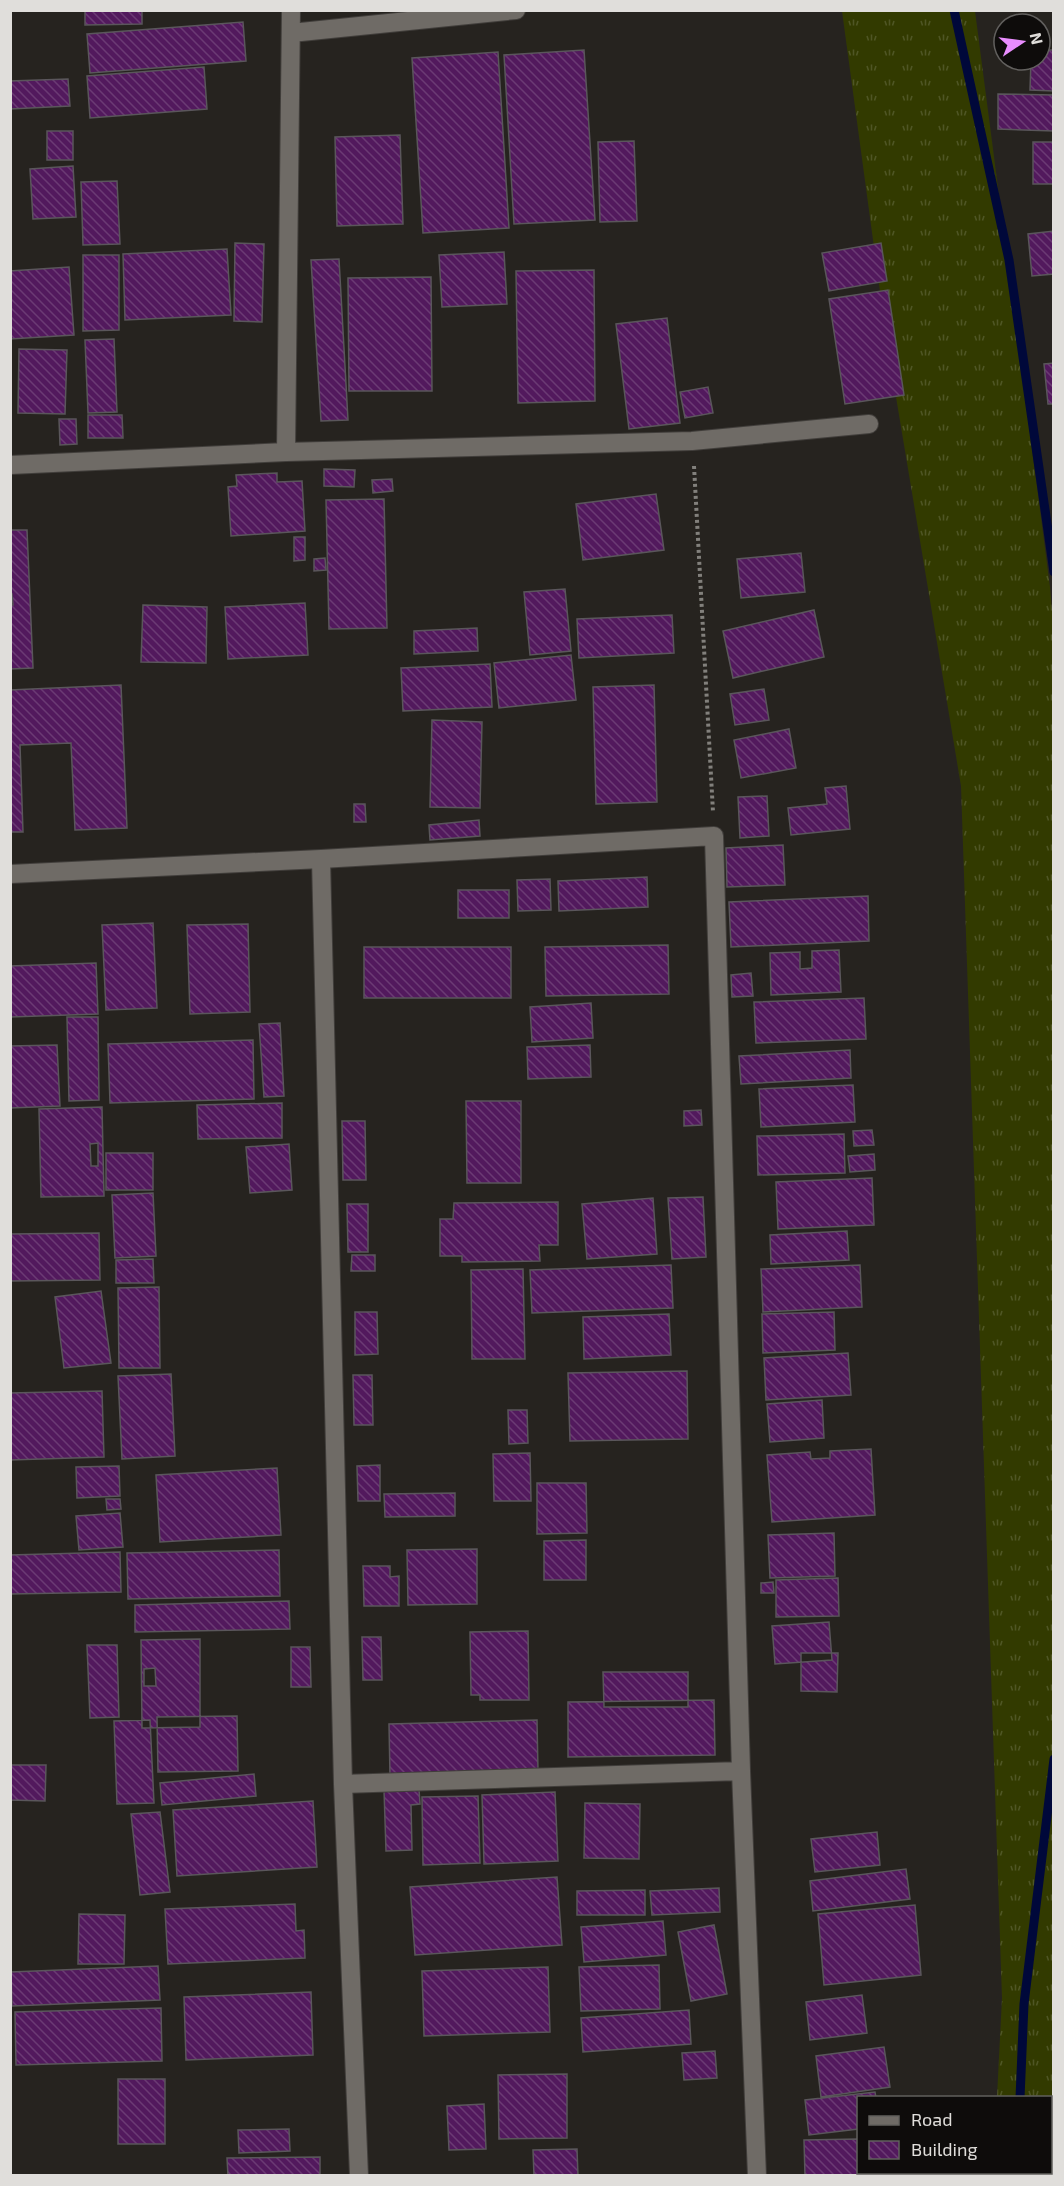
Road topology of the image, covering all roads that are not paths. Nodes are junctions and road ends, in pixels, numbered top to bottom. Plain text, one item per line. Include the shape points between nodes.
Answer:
1 (291, 10) edge
2 (516, 10) edge
3 (291, 33) junction
4 (868, 424) dead end
5 (286, 452) junction
6 (10, 465) edge
7 (321, 859) junction
8 (10, 874) edge
9 (741, 1771) junction
10 (343, 1784) junction
11 (359, 2175) edge
12 (757, 2175) edge

1 - 3 street
2 - 3 street
3 - 5 street
4 - 5 street via 692,441
5 - 6 street
7 - 8 street
7 - 9 street via 714,836
7 - 10 street
9 - 10 street
9 - 12 street
10 - 11 street

